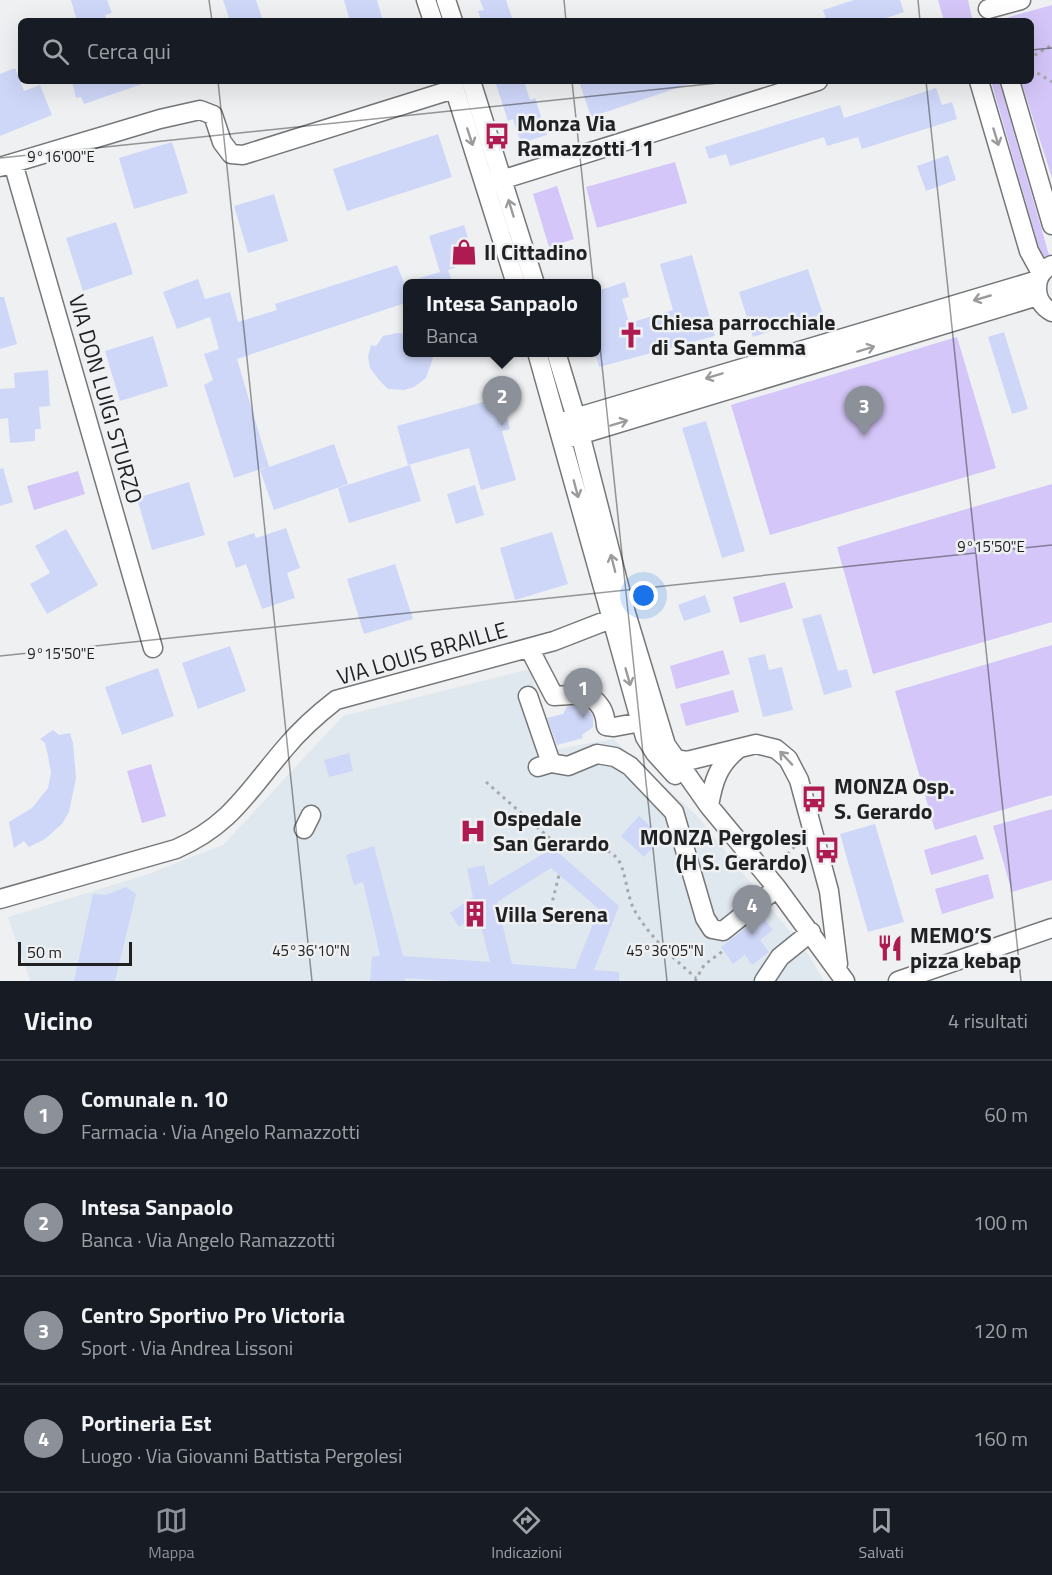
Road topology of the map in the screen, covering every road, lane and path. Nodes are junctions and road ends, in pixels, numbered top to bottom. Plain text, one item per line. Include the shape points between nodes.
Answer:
1 (426, 0) edge
2 (446, 0) edge
3 (1021, 0) edge
4 (988, 10) edge
5 (432, 18) edge
6 (452, 18) edge
7 (1052, 45) edge
8 (1034, 57) edge
9 (1034, 71) edge
10 (1052, 82) edge
11 (472, 84) edge
12 (808, 84) edge
13 (980, 84) edge
14 (1011, 84) edge
15 (453, 85) edge
16 (6, 165) edge
17 (494, 182) junction
18 (1052, 225) edge
19 (1042, 278) edge
20 (515, 279) edge
21 (533, 279) edge
22 (1052, 312) edge
23 (539, 357) edge
24 (557, 357) edge
25 (569, 429) junction
26 (619, 616) junction
27 (153, 648) dead end
28 (530, 648) junction
29 (528, 696) dead end
30 (641, 722) junction
31 (742, 746) junction
32 (674, 759) junction
33 (486, 782) dead end
34 (709, 806) junction
35 (804, 837) dead end
36 (559, 875) dead end
37 (772, 881) junction
38 (0, 899) edge
39 (831, 900) junction
40 (549, 915) dead end
41 (806, 925) junction
42 (1052, 928) edge
43 (723, 951) dead end
44 (771, 976) edge
45 (842, 976) edge
46 (695, 980) edge
47 (898, 981) edge

1 - 5 street
2 - 6 street
3 - 4 street
7 - 8 path
9 - 10 path
11 - 17 street
12 - 17 street
13 -> 19 street via 1029,251
14 - 18 street
15 - 16 street via 243,154 231,154 222,142 213,115 200,110
15 -> 17 street
16 - 27 street, VIA DON LUIGI STURZO
17 - 20 street
21 -> 17 street
19 - 22 street via 1041,303
19 - 25 street
23 - 25 street
24 - 25 street
25 - 26 street
26 - 28 street, VIA LOUIS BRAILLE
26 -> 30 street
26 - 32 street via 659,730
28 - 30 street via 554,696 588,694 600,704 606,726
28 - 38 street, VIA LOUIS BRAILLE via 336,700 312,719 247,797 203,837 176,849
29 - 37 street via 544,765 568,766 597,754 615,757 630,766 674,812 705,918 712,929 723,931
30 - 34 street via 655,753
31 - 32 street via 700,759
31 - 34 street via 713,780
39 -> 31 street via 792,765 783,753 770,747
32 - 34 street
33 - 46 path via 563,850 592,843 616,857 635,912 654,939
34 - 37 street
35 - 37 path
36 - 40 path
37 - 41 street
39 - 41 street
39 - 45 street
41 - 44 street via 780,957
41 - 45 street
42 - 47 street
43 - 46 path via 704,965

